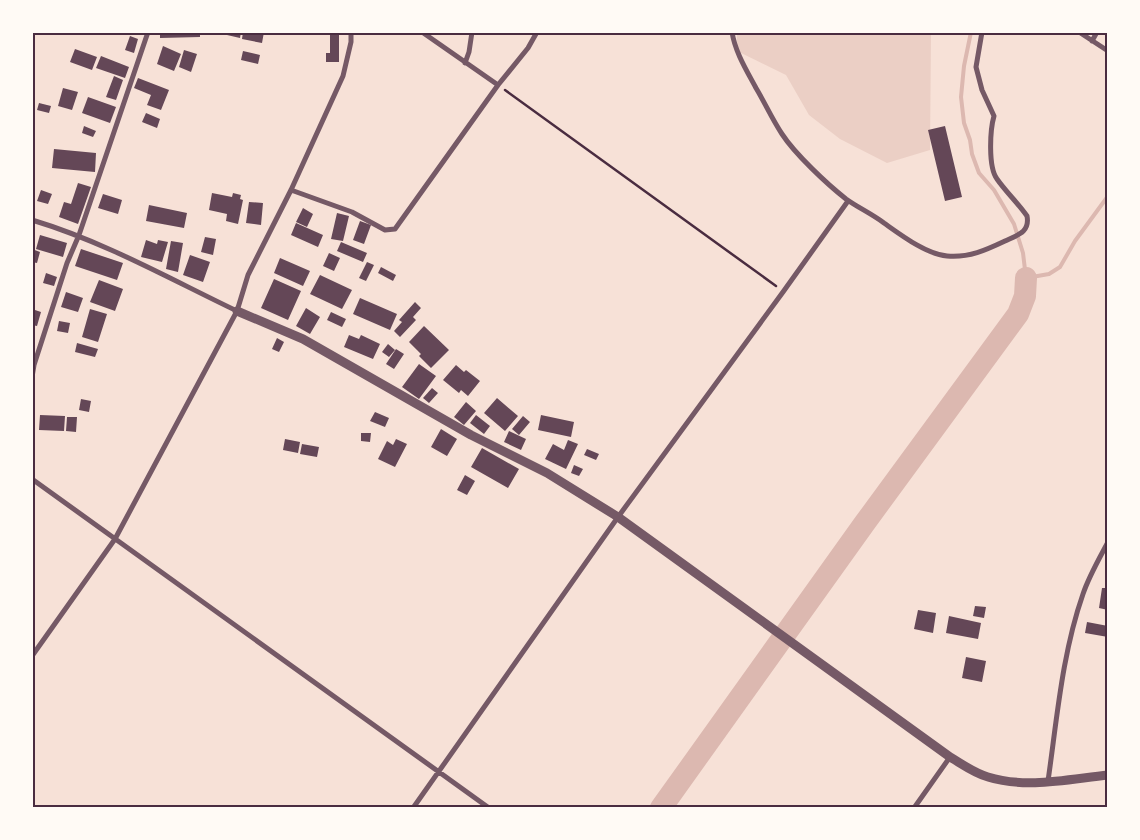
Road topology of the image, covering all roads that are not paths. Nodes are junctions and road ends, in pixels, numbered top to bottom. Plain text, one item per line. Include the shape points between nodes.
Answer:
1 (148, 32) edge
2 (351, 32) edge
3 (422, 32) edge
4 (472, 32) edge
5 (537, 32) edge
6 (732, 32) edge
7 (982, 32) edge
8 (1079, 32) edge
9 (1097, 32) edge
10 (1092, 41) junction
11 (1108, 51) edge
12 (465, 63) junction
13 (498, 85) junction
14 (291, 190) junction
15 (848, 200) junction
16 (32, 220) edge
17 (79, 235) junction
18 (238, 311) junction
19 (32, 377) edge
20 (32, 479) edge
21 (618, 517) junction
22 (115, 539) junction
23 (1108, 542) edge
24 (32, 656) edge
25 (950, 758) junction
26 (439, 771) junction
27 (1108, 775) edge
28 (1048, 781) junction
29 (413, 808) edge
30 (489, 808) edge
31 (914, 808) edge

1 - 17 street
2 - 14 street via 343,76
3 - 12 street
4 - 12 street
5 - 13 street
6 - 15 street via 742,62 783,136
7 - 15 street via 976,67 994,116 992,170 1027,216 1026,229 983,252 948,256 900,235
8 - 10 street
9 - 10 street
10 - 11 street
12 - 13 street
13 - 14 street via 395,229 385,230 352,212
14 - 18 street via 248,275
15 - 21 street
16 - 17 street
17 - 18 street
17 - 19 street via 67,263
18 - 21 street via 303,339 471,435 547,473
18 - 22 street
20 - 22 street
21 - 25 street
21 - 26 street
22 - 24 street
22 - 26 street
23 - 28 street via 1076,615
25 - 28 street via 986,777 1004,781
25 - 31 street
26 - 29 street
26 - 30 street
27 - 28 street

